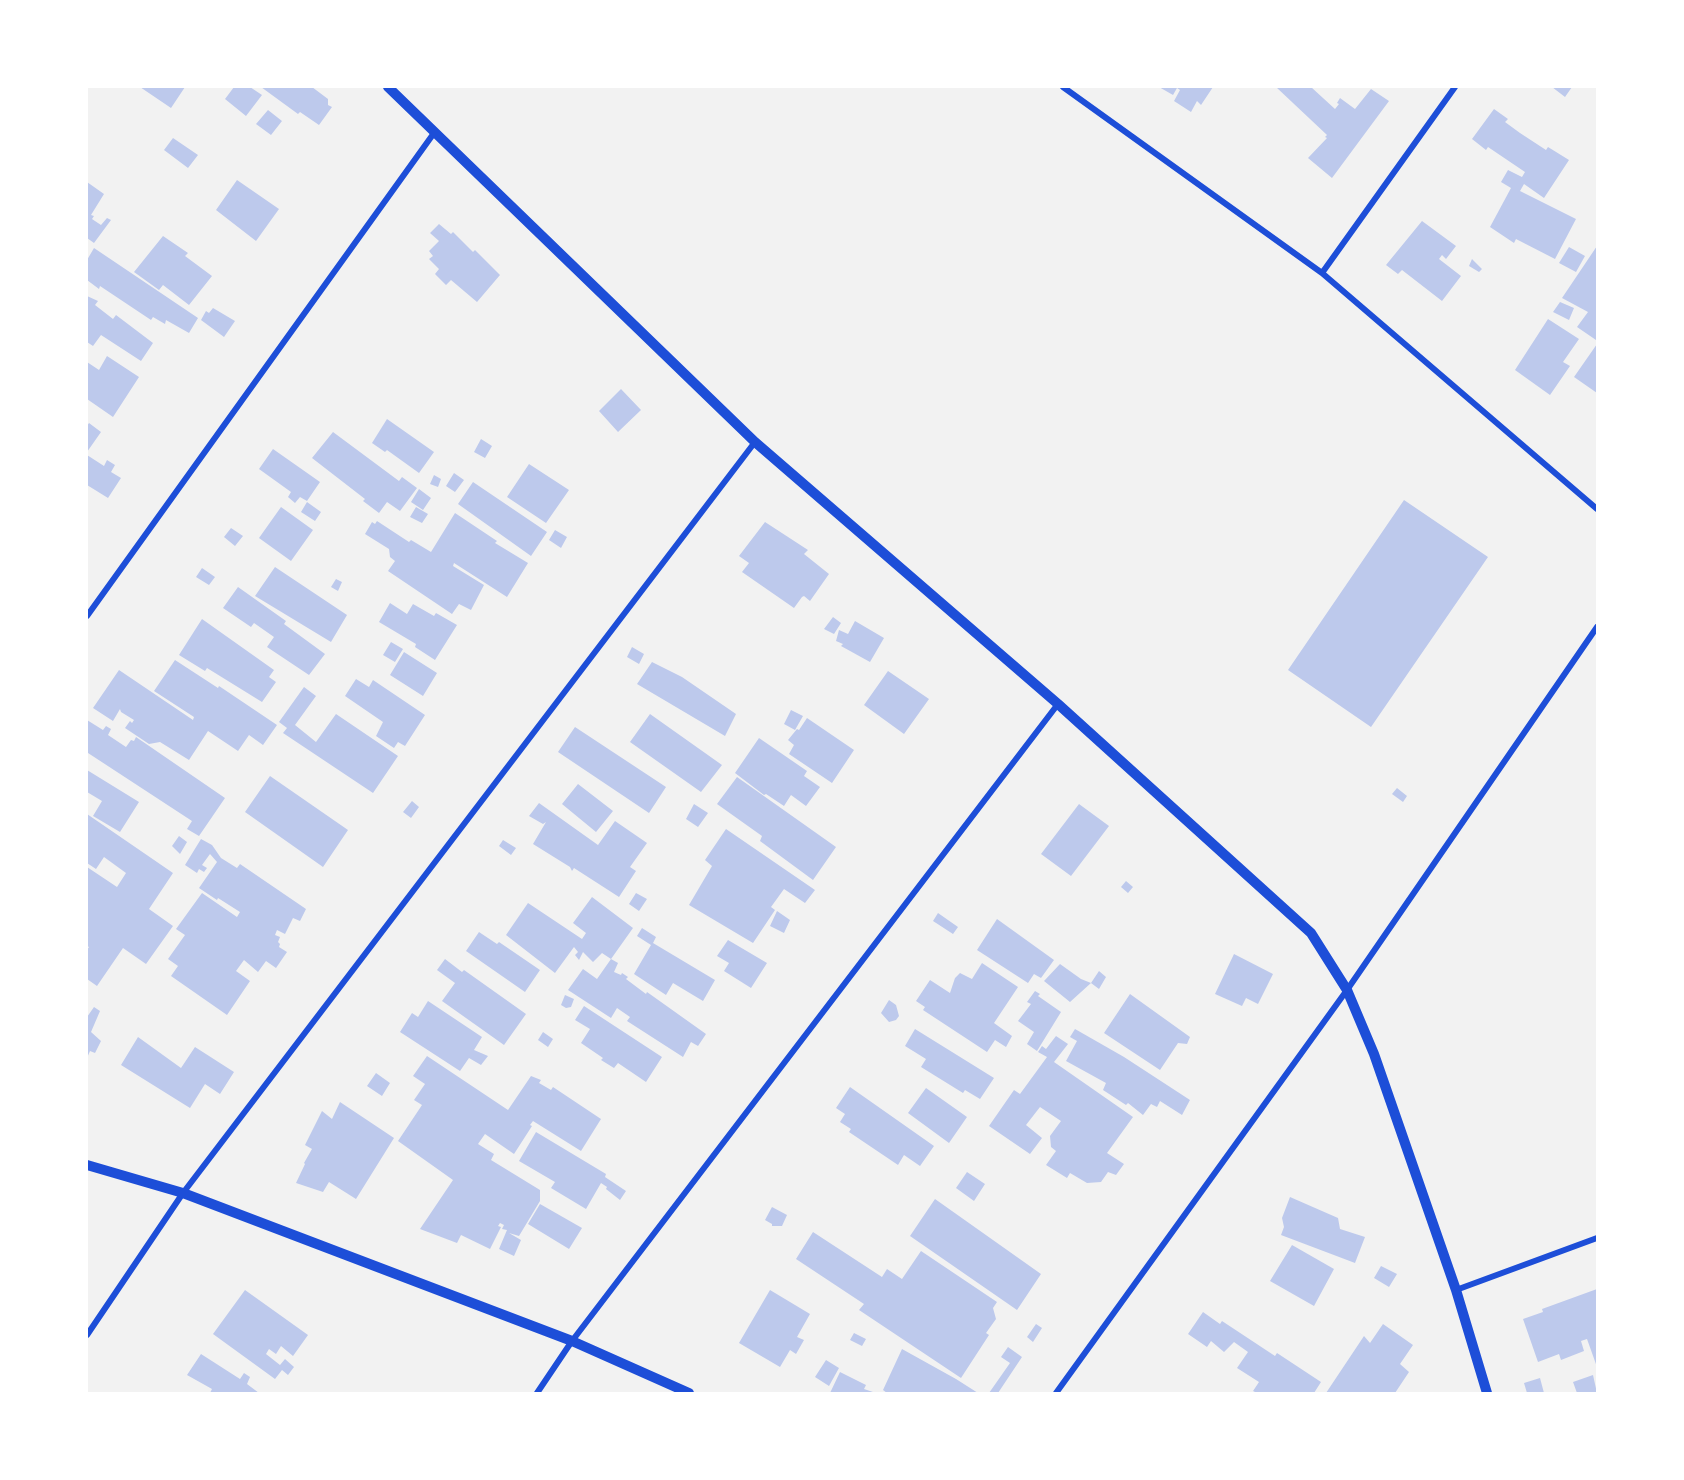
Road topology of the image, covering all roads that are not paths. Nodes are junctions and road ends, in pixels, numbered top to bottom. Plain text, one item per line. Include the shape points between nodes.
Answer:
1 (388, 87) edge
2 (1063, 87) edge
3 (1455, 87) edge
4 (434, 133) junction
5 (1322, 273) junction
6 (755, 442) junction
7 (1597, 509) edge
8 (87, 616) edge
9 (1597, 627) edge
10 (1058, 704) junction
11 (1347, 990) junction
12 (87, 1165) edge
13 (183, 1193) junction
14 (1597, 1238) edge
15 (1456, 1290) junction
16 (87, 1335) edge
17 (572, 1341) junction
18 (537, 1393) edge
19 (689, 1393) edge
20 (1056, 1393) edge
21 (1487, 1393) edge

1 - 4 street
2 - 5 street
3 - 5 street
4 - 6 street
4 - 8 street
5 - 7 street
6 - 10 street
6 - 13 street
9 - 11 street
10 - 11 street via 1311,933
10 - 17 street
11 - 15 street via 1374,1054
11 - 20 street
12 - 13 street
13 - 16 street
13 - 17 street
14 - 15 street
15 - 21 street
17 - 18 street
17 - 19 street

